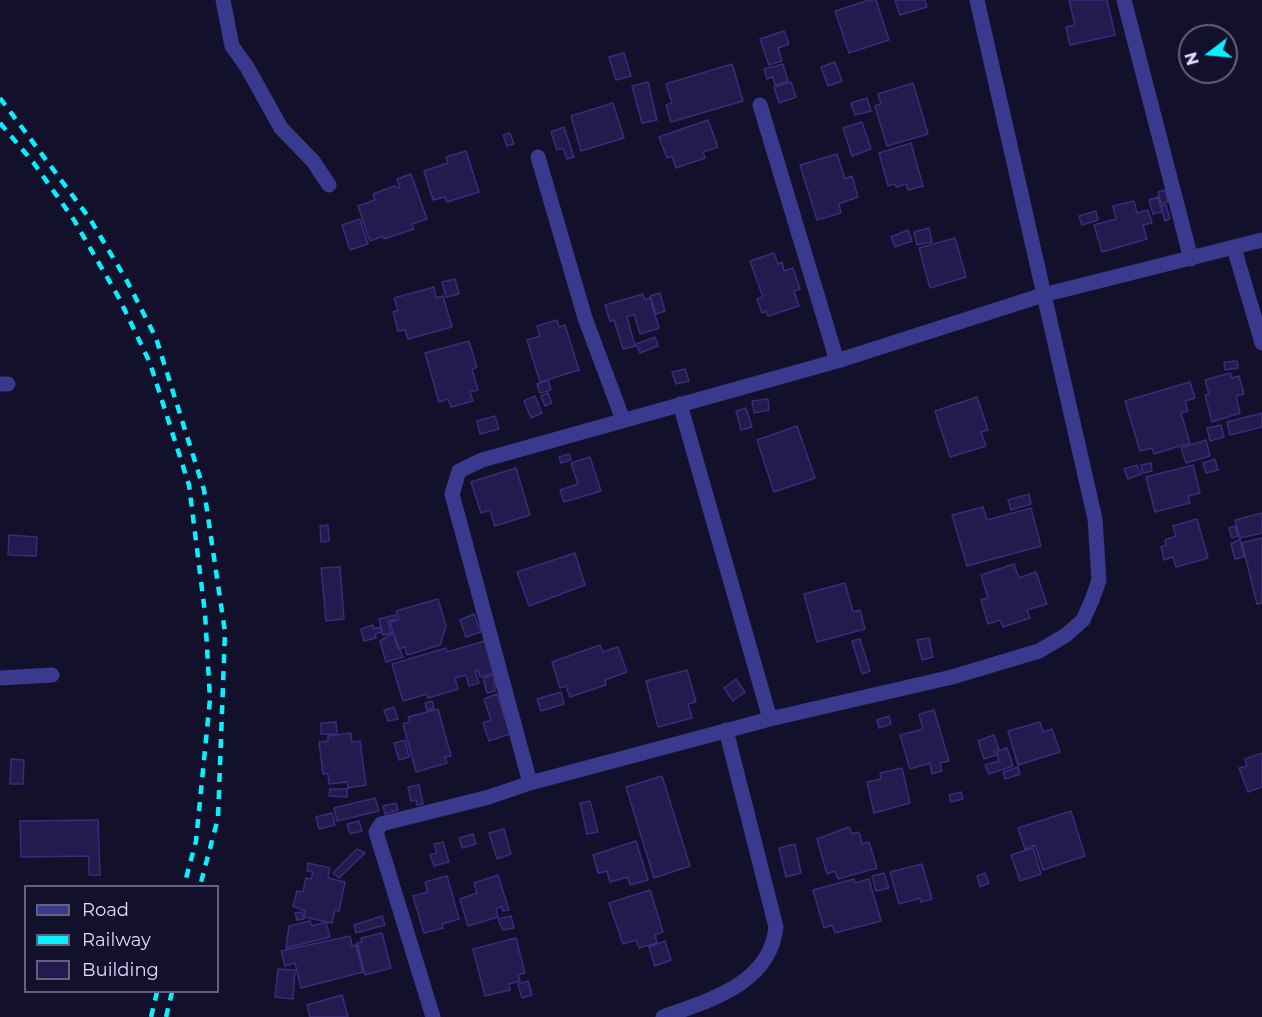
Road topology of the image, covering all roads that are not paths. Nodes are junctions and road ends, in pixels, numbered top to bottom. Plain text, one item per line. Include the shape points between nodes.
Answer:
1 (223, 0) edge
2 (976, 0) edge
3 (1124, 0) edge
4 (760, 105) dead end
5 (538, 158) dead end
6 (329, 185) dead end
7 (1262, 240) edge
8 (1234, 249) junction
9 (1191, 259) junction
10 (1043, 295) junction
11 (1262, 343) edge
12 (837, 361) junction
13 (680, 404) junction
14 (623, 420) junction
15 (52, 675) dead end
16 (0, 678) edge
17 (770, 719) junction
18 (726, 730) junction
19 (530, 783) junction
20 (433, 1017) edge
21 (663, 1017) edge

1 - 6 street via 232,46 281,128 313,161
2 - 10 street
3 - 9 street
4 - 12 street
5 - 14 street via 585,318
7 - 8 street
8 - 9 street
8 - 11 street
9 - 10 street
10 - 12 street
10 - 17 street via 1095,519 1099,580 1083,620 1039,651 952,677
12 - 13 street
13 - 14 street
13 - 17 street
14 - 19 street via 482,460 459,471 452,494
15 - 16 street
17 - 18 street
18 - 19 street
18 - 21 street via 776,927 774,945 758,972
19 - 20 street via 377,827

